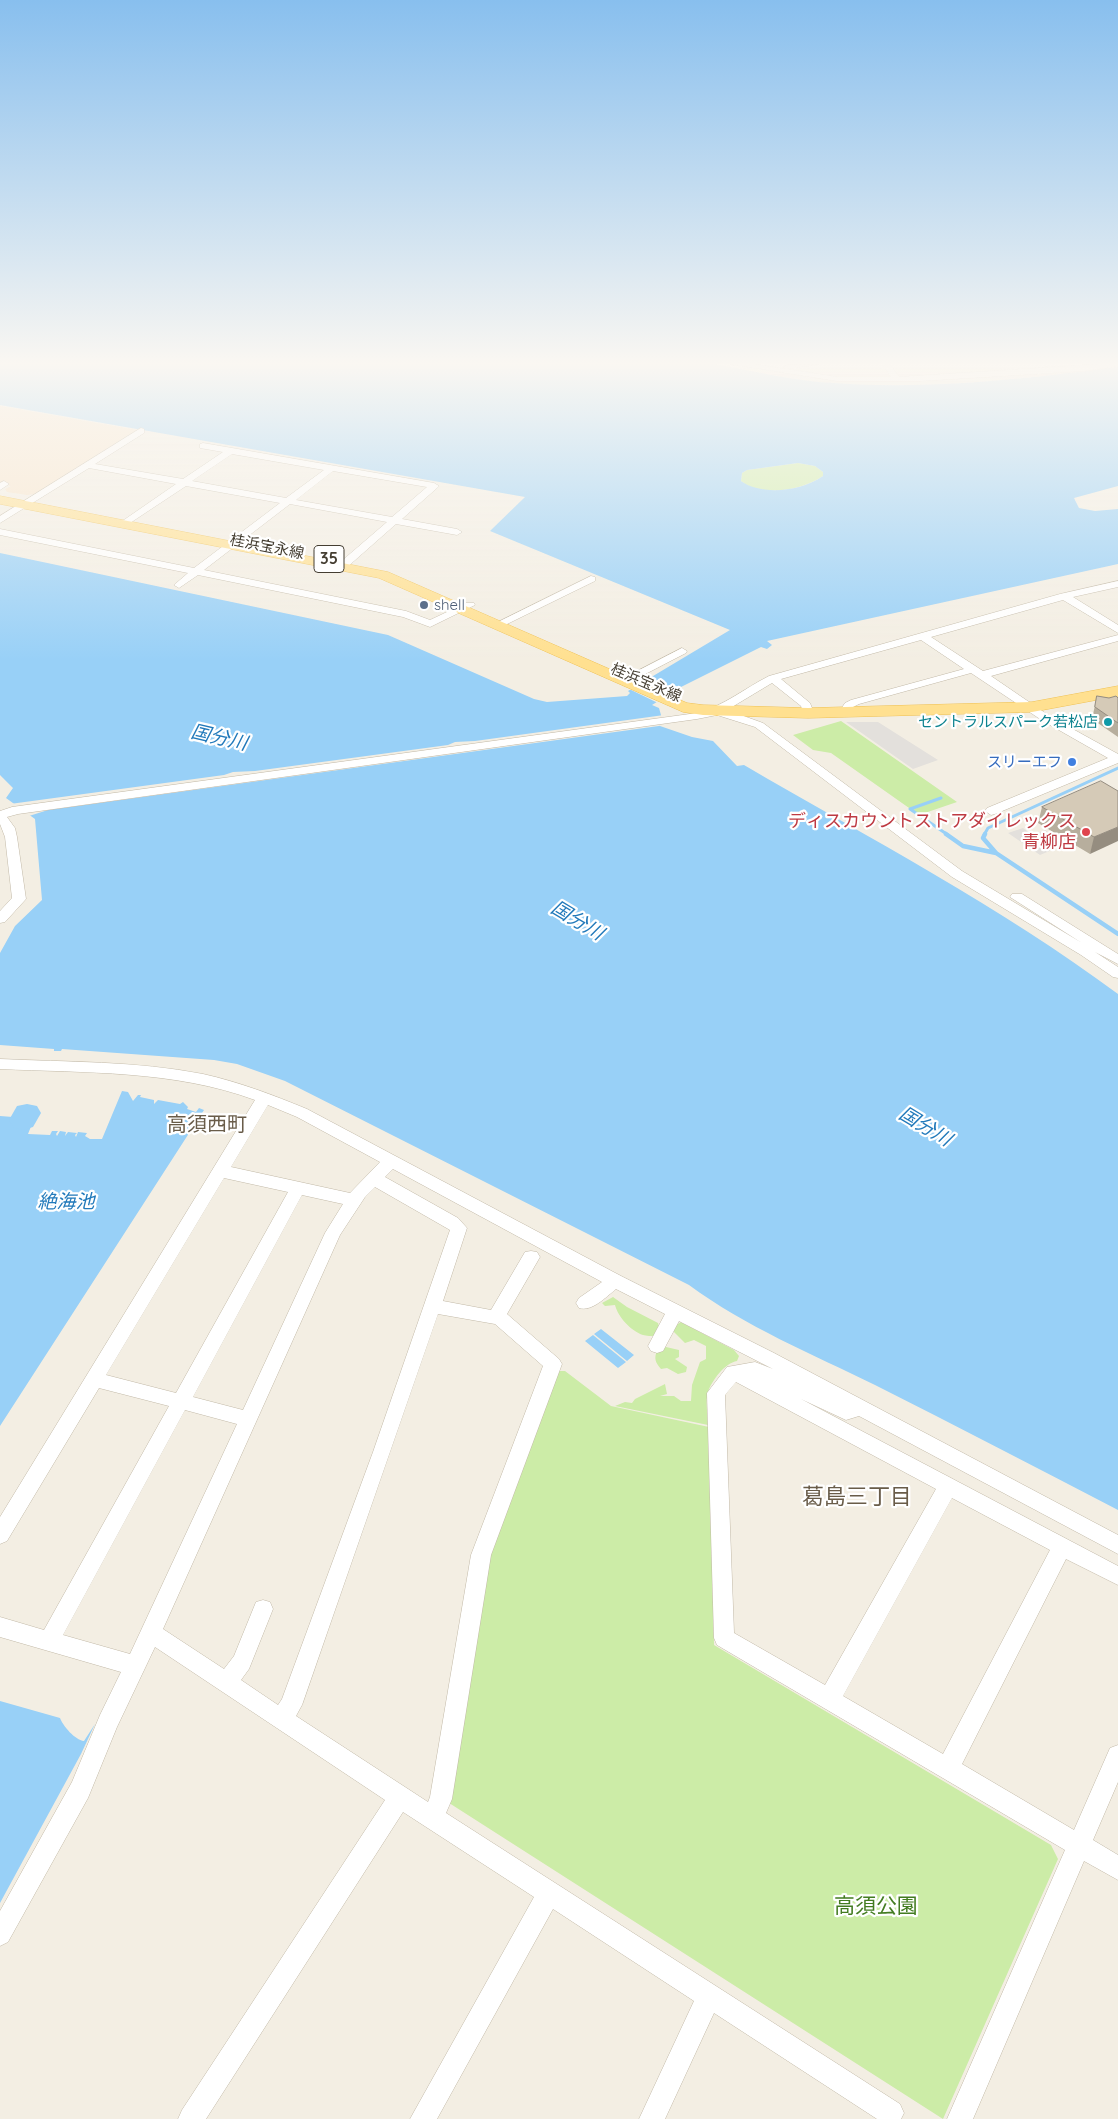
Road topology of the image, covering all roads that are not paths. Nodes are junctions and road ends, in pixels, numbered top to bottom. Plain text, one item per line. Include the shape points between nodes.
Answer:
1 (91, 463) edge
2 (214, 463) edge
3 (296, 463) edge
4 (88, 465) junction
5 (330, 469) junction
6 (186, 483) junction
7 (1, 489) edge
8 (0, 500) edge
9 (288, 501) junction
10 (27, 503) junction
11 (0, 520) edge
12 (395, 520) junction
13 (127, 522) junction
14 (0, 532) edge
15 (457, 532) dead end
16 (234, 543) junction
17 (344, 564) junction
18 (196, 572) junction
19 (591, 579) dead end
20 (1118, 584) edge
21 (179, 585) dead end
22 (1064, 596) junction
23 (466, 607) junction
24 (502, 623) junction
25 (1118, 630) edge
26 (923, 636) junction
27 (1118, 638) edge
28 (682, 651) dead end
29 (979, 672) junction
30 (773, 678) junction
31 (632, 681) junction
32 (1118, 691) edge
33 (1032, 707) junction
34 (718, 711) junction
35 (845, 712) junction
36 (808, 713) junction
37 (1118, 755) edge
38 (1054, 786) junction
39 (1064, 794) dead end
40 (992, 811) dead end
41 (0, 815) edge
42 (1017, 897) dead end
43 (0, 919) edge
44 (1118, 960) edge
45 (1118, 974) edge
46 (0, 1064) edge
47 (265, 1097) junction
48 (391, 1161) junction
49 (221, 1171) junction
50 (373, 1178) junction
51 (298, 1188) junction
52 (353, 1200) junction
53 (531, 1257) dead end
54 (614, 1281) junction
55 (586, 1303) dead end
56 (432, 1306) junction
57 (675, 1311) junction
58 (496, 1317) junction
59 (657, 1346) dead end
60 (733, 1372) junction
61 (93, 1380) junction
62 (181, 1402) junction
63 (860, 1408) junction
64 (248, 1419) junction
65 (948, 1487) junction
66 (0, 1535) edge
67 (1118, 1545) edge
68 (1062, 1547) junction
69 (1118, 1576) edge
70 (263, 1609) dead end
71 (0, 1627) edge
72 (151, 1633) junction
73 (49, 1642) junction
74 (135, 1666) junction
75 (226, 1683) junction
76 (829, 1699) junction
77 (281, 1719) junction
78 (1118, 1756) edge
79 (948, 1768) junction
80 (400, 1797) junction
81 (432, 1817) junction
82 (1079, 1846) junction
83 (1118, 1868) edge
84 (549, 1893) junction
85 (0, 1934) edge
86 (709, 1997) junction
87 (893, 2117) edge
88 (191, 2119) edge
89 (422, 2119) edge
90 (652, 2119) edge
91 (960, 2119) edge

1 - 4 street
2 - 6 street
3 - 5 street
4 - 6 street
4 - 10 street
5 - 9 street
5 - 12 street via 434,486
6 - 9 street
6 - 13 street
7 - 10 main road, 桂浜宝永線 / 35
8 - 10 main road, 桂浜宝永線 / 35
9 - 12 street
9 - 16 street
10 - 11 street
10 - 13 main road, 桂浜宝永線 / 35
12 - 15 street
12 - 17 street
13 - 16 main road, 桂浜宝永線 / 35
14 - 18 street
16 - 17 main road, 桂浜宝永線 / 35
16 - 18 street
17 - 23 main road, 桂浜宝永線 / 35 via 395,579
18 - 21 street
18 - 23 street via 406,614 430,624
19 - 24 street
20 - 22 street
22 - 25 street
22 - 26 street
23 - 24 main road, 桂浜宝永線 / 35
24 - 31 main road, 桂浜宝永線 / 35
26 - 29 street
26 - 30 street
27 - 29 street
28 - 31 street
29 - 33 street
29 - 35 street via 854,702
30 - 34 street
30 - 36 street via 806,705
31 - 34 main road, 桂浜宝永線 / 35 via 684,707
32 - 33 main road, 桂浜宝永線 / 35
33 - 35 main road, 桂浜宝永線 / 35
33 - 37 street via 1047,719
34 - 36 main road, 桂浜宝永線 / 35
34 - 41 street via 16,810
34 - 45 street via 759,725 957,874
35 - 36 main road, 桂浜宝永線 / 35
37 - 38 street
38 - 39 street
38 - 40 street
41 - 43 street via 12,837 19,899
42 - 44 street
46 - 47 street via 168,1074 206,1080
47 - 48 street
47 - 49 street
48 - 50 street
48 - 54 street
49 - 51 street
49 - 61 street
50 - 52 street
50 - 56 street via 459,1228
51 - 52 street
51 - 62 street
52 - 64 street via 333,1233
53 - 58 street
54 - 55 street
54 - 57 street
56 - 58 street
56 - 77 street via 291,1705
57 - 59 street
57 - 63 street
58 - 81 street via 553,1364 481,1555 441,1799
60 - 63 street via 755,1369 846,1412
60 - 65 street
60 - 76 street via 716,1393 724,1638
61 - 62 street
61 - 66 street
62 - 64 street
62 - 73 street
63 - 67 street
64 - 72 street
65 - 68 street
65 - 76 street
68 - 69 street
68 - 79 street
70 - 75 street via 242,1662
71 - 73 street
72 - 74 street
72 - 75 street
73 - 74 street
74 - 85 street via 80,1790
75 - 77 street
76 - 79 street
77 - 80 street
78 - 82 street
79 - 82 street
80 - 81 street
80 - 88 street
81 - 84 street
82 - 83 street
82 - 91 street
84 - 86 street
84 - 89 street
86 - 87 street
86 - 90 street

